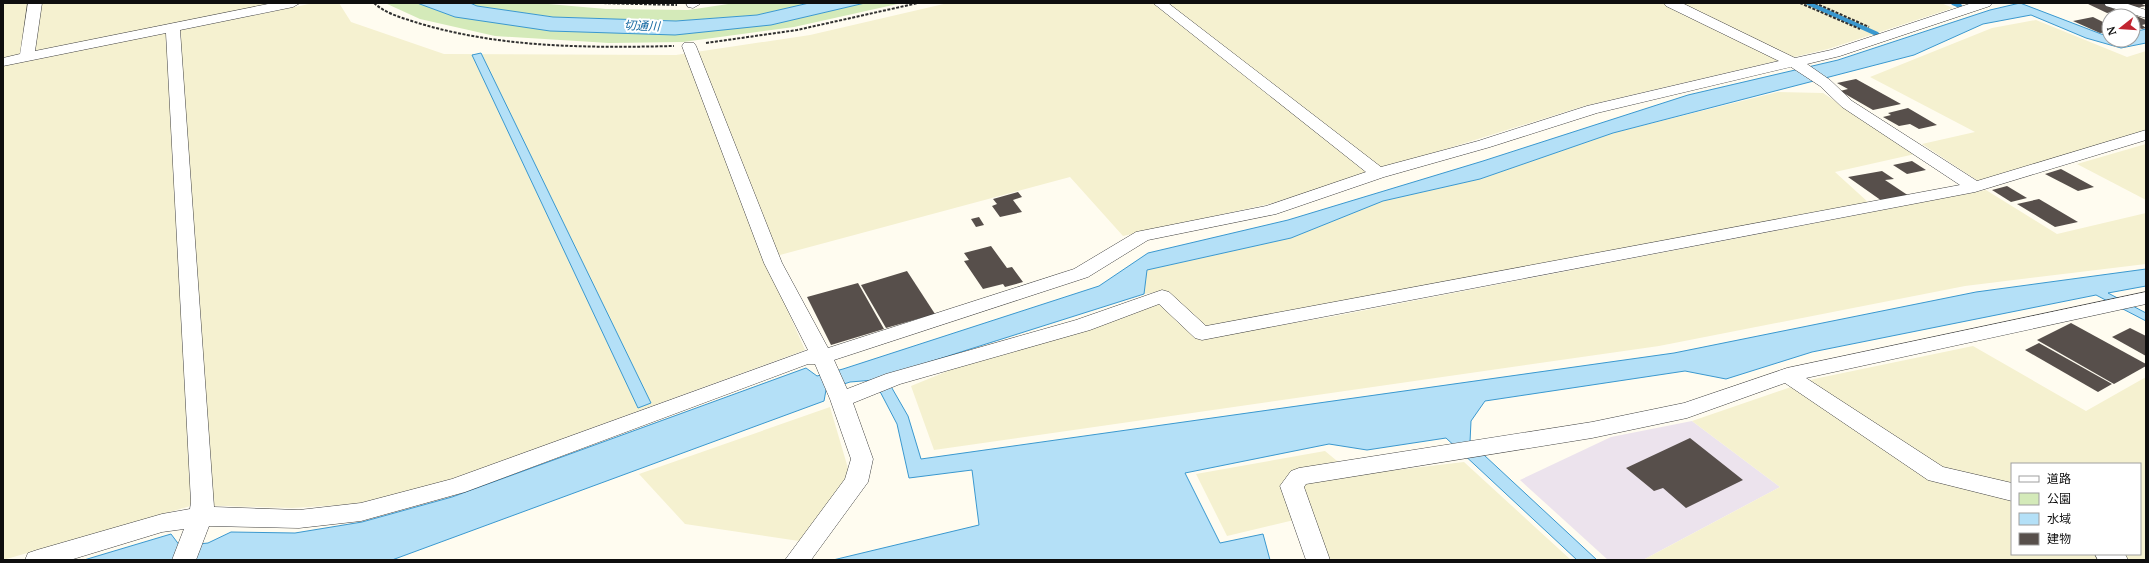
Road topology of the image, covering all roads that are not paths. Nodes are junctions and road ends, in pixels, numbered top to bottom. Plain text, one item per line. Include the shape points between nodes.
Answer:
1 (35, 3) edge
2 (292, 3) edge
3 (1160, 3) edge
4 (1671, 3) edge
5 (1947, 3) edge
6 (1984, 3) edge
7 (2111, 3) edge
8 (1962, 9) junction
9 (2146, 14) edge
10 (173, 27) junction
11 (689, 46) road end
12 (27, 57) junction
13 (3, 62) edge
14 (1796, 64) junction
15 (2146, 135) edge
16 (1378, 173) junction
17 (1976, 187) junction
18 (2128, 301) edge
19 (1786, 375) junction
20 (832, 378) junction
21 (2011, 492) edge
22 (200, 517) junction
23 (188, 550) edge
24 (37, 560) edge
25 (797, 560) edge
26 (1318, 560) edge

1 - 12 street
2 - 10 street
3 - 16 street
4 - 14 street
5 - 8 street
6 - 8 street
7 - 9 street
8 - 14 street
10 - 12 street
10 - 22 street via 203,502
11 - 20 street via 774,263
12 - 13 street
14 - 16 street via 1592,109 1484,144
14 - 17 street via 1825,83 1847,104
15 - 17 street
16 - 20 street via 1270,210 1142,236 1082,273
17 - 20 street via 1202,333 1162,296 1083,325 872,386
18 - 19 street
19 - 21 street via 1936,474
19 - 26 street via 1687,410 1592,430 1299,477 1292,486
20 - 22 street via 806,357 457,486 362,512 299,519
20 - 25 street via 862,459 856,482
22 - 23 street
22 - 24 street via 162,523

